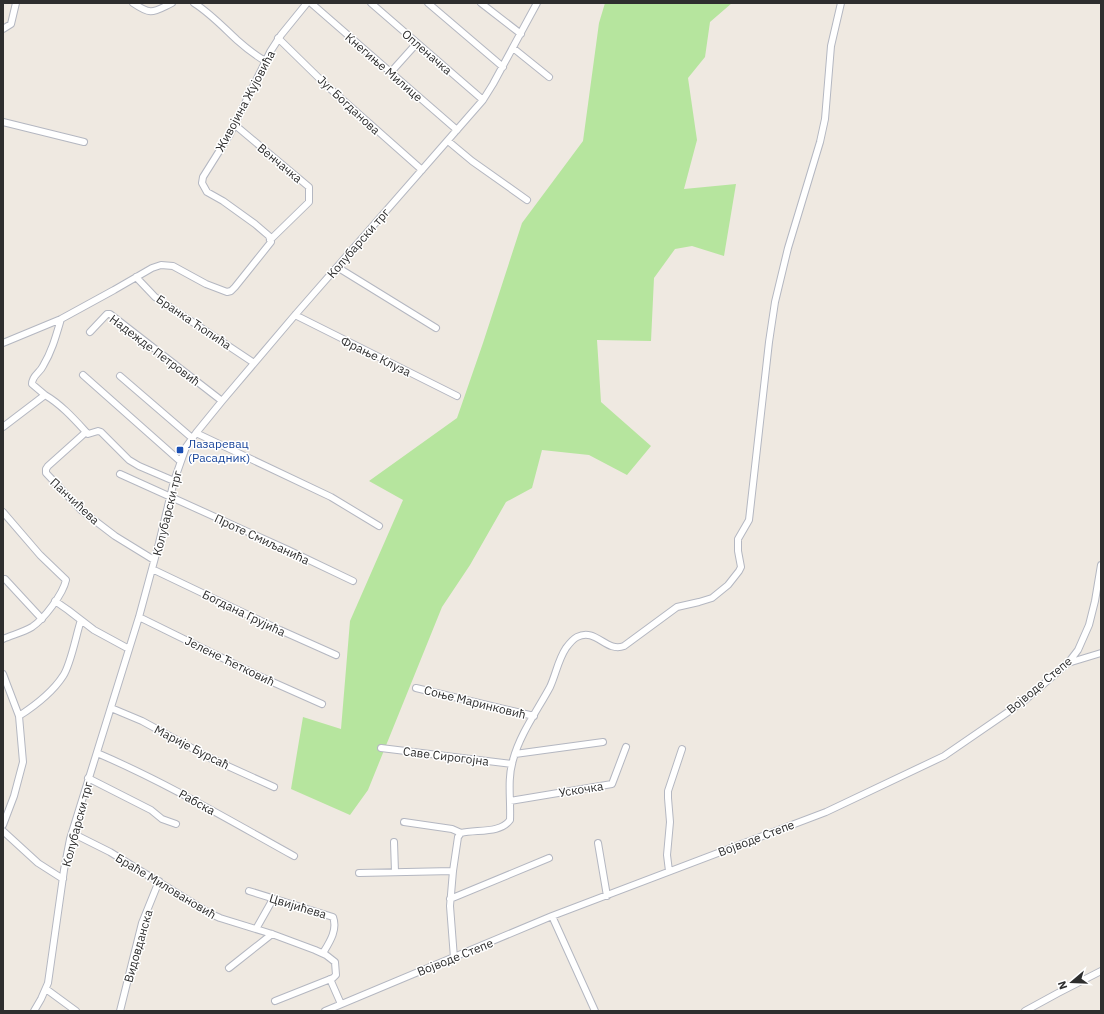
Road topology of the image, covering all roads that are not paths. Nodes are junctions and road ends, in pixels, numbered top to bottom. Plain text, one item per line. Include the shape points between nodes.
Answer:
1 (16, 3) edge
2 (133, 3) edge
3 (172, 3) edge
4 (194, 3) edge
5 (307, 3) edge
6 (310, 3) edge
7 (371, 3) edge
8 (428, 3) edge
9 (481, 3) edge
10 (537, 3) edge
11 (841, 3) edge
12 (3, 29) edge
13 (521, 34) junction
14 (278, 38) junction
15 (417, 44) junction
16 (513, 48) junction
17 (265, 61) junction
18 (503, 67) junction
19 (391, 72) junction
20 (549, 77) dead end
21 (483, 100) junction
22 (3, 122) edge
23 (235, 125) junction
24 (457, 130) junction
25 (448, 141) junction
26 (84, 142) dead end
27 (422, 170) junction
28 (527, 200) dead end
29 (270, 240) junction
30 (337, 268) junction
31 (136, 277) junction
32 (295, 315) junction
33 (61, 319) junction
34 (436, 328) dead end
35 (90, 332) dead end
36 (3, 343) edge
37 (254, 363) junction
38 (83, 375) dead end
39 (120, 376) dead end
40 (46, 395) junction
41 (457, 396) dead end
42 (222, 401) junction
43 (3, 427) edge
44 (86, 432) junction
45 (194, 436) junction
46 (180, 460) junction
47 (120, 474) dead end
48 (174, 481) junction
49 (170, 498) junction
50 (3, 512) edge
51 (379, 526) dead end
52 (154, 560) junction
53 (1101, 565) edge
54 (152, 569) junction
55 (3, 579) edge
56 (353, 581) dead end
57 (55, 602) junction
58 (139, 617) junction
59 (42, 619) junction
60 (81, 620) junction
61 (3, 639) edge
62 (129, 649) junction
63 (1101, 652) edge
64 (336, 655) dead end
65 (1068, 663) junction
66 (3, 674) edge
67 (416, 688) dead end
68 (322, 704) dead end
69 (111, 708) junction
70 (19, 716) junction
71 (534, 716) junction
72 (603, 742) dead end
73 (626, 747) dead end
74 (381, 748) dead end
75 (682, 749) dead end
76 (97, 753) junction
77 (515, 754) junction
78 (512, 764) junction
79 (88, 778) junction
80 (274, 787) dead end
81 (510, 801) junction
82 (404, 822) dead end
83 (176, 824) dead end
84 (3, 825) edge
85 (3, 831) edge
86 (72, 833) junction
87 (461, 833) junction
88 (394, 842) dead end
89 (598, 843) dead end
90 (294, 856) dead end
91 (549, 858) dead end
92 (453, 871) junction
93 (669, 871) junction
94 (395, 872) junction
95 (359, 873) dead end
96 (63, 879) junction
97 (159, 881) junction
98 (249, 891) dead end
99 (607, 896) junction
100 (273, 899) junction
101 (450, 899) junction
102 (552, 916) junction
103 (256, 929) junction
104 (272, 934) junction
105 (323, 953) junction
106 (454, 958) junction
107 (229, 968) dead end
108 (1101, 971) edge
109 (331, 979) junction
110 (46, 989) junction
111 (275, 1001) dead end
112 (341, 1004) junction
113 (34, 1011) edge
114 (76, 1011) edge
115 (120, 1011) edge
116 (325, 1011) edge
117 (595, 1011) edge
118 (1025, 1011) edge

1 - 12 street via 11,24
2 - 3 street via 149,12
4 - 17 street via 204,9 250,52
5 - 14 street, Живојина Жујовића
6 - 19 street, Кнегиње Милице
7 - 15 street, Опленачка
8 - 18 street
9 - 13 street
10 - 13 street, Колубарски трг
11 - 71 street via 831,46 826,118 775,302 748,520 738,539 741,567 728,585 712,598 677,607 624,646 614,647 587,634 576,638 566,648
13 - 16 street, Колубарски трг
14 - 17 street, Живојина Жујовића
14 - 27 street, Југ Богданова
15 - 19 street
15 - 21 street, Опленачка
16 - 18 street, Колубарски трг
16 - 20 street
17 - 23 street, Живојина Жујовића
18 - 21 street, Колубарски трг
19 - 24 street, Кнегиње Милице
21 - 24 street, Колубарски трг
22 - 26 street
23 - 29 street, Живојина Жујовића via 203,177 202,183 207,192 255,224 269,236
23 - 29 street, Венчачка via 309,187 309,202
24 - 25 street, Колубарски трг
25 - 27 street, Колубарски трг
25 - 28 street
27 - 30 street, Колубарски трг
29 - 31 street via 270,244 235,287 227,292 173,266 161,265
30 - 32 street, Колубарски трг
30 - 34 street
31 - 33 street
31 - 37 street, Бранка Ћопића via 155,297
32 - 37 street, Колубарски трг
32 - 41 street, Фрање Клуза
33 - 36 street
33 - 40 street via 53,347 32,380 32,384
35 - 42 street, Надежде Петровић via 106,314 110,314
37 - 42 street, Колубарски трг
38 - 46 street
39 - 45 street
40 - 43 street
40 - 44 street via 63,408
42 - 45 street, Колубарски трг
44 - 48 street via 101,432 129,460
44 - 52 street, Панчићева via 48,466 46,473 81,510 115,536
45 - 46 street, Колубарски трг
45 - 51 street via 331,497
46 - 48 street, Колубарски трг
47 - 49 street, Проте Смиљанића
48 - 49 street, Колубарски трг
49 - 52 street, Колубарски трг
49 - 56 street, Проте Смиљанића
50 - 57 street via 40,555 66,580
52 - 54 street, Колубарски трг
53 - 65 street, Војводе Степе via 1089,625 1078,650
54 - 58 street, Колубарски трг
54 - 64 street, Богдана Грујића
55 - 59 street
57 - 59 street
57 - 60 street
58 - 62 street, Колубарски трг
58 - 68 street, Јелене Ћетковић
59 - 61 street via 31,627
60 - 62 street
60 - 70 street via 64,676 51,692
62 - 69 street, Колубарски трг
63 - 65 street
65 - 93 street, Војводе Степе via 1024,701 944,756 826,812
66 - 70 street
67 - 71 street, Соње Маринковић
69 - 76 street, Колубарски трг
69 - 80 street, Марије Бурсаћ
70 - 84 street via 23,762
71 - 77 street
72 - 77 street
73 - 81 street, Ускочка via 612,784
74 - 78 street, Саве Сирогојна
75 - 93 street via 668,791
76 - 79 street, Колубарски трг
76 - 90 street, Рабска via 180,793
77 - 78 street
78 - 81 street
79 - 83 street via 151,810 162,819
79 - 86 street, Колубарски трг
81 - 87 street via 510,820 503,827
82 - 87 street via 452,828
85 - 96 street via 38,862
86 - 96 street, Колубарски трг
86 - 97 street, Браће Миловановић
87 - 92 street via 457,840
88 - 94 street
89 - 99 street
91 - 101 street
92 - 94 street
92 - 101 street
93 - 99 street, Војводе Степе
94 - 95 street
96 - 110 street, Колубарски трг
97 - 103 street, Браће Миловановић via 209,913
97 - 115 street, Видовданска via 142,922
98 - 100 street, Цвијићева
99 - 102 street, Војводе Степе
100 - 103 street
100 - 105 street, Цвијићева via 333,917 334,928
101 - 106 street
102 - 106 street, Војводе Степе
102 - 117 street
103 - 104 street, Браће Миловановић
104 - 105 street, Браће Миловановић
104 - 107 street
105 - 109 street, Браће Миловановић via 335,962 336,976
106 - 112 street, Војводе Степе
108 - 118 street
109 - 111 street
109 - 112 street
110 - 113 street, Колубарски трг
110 - 114 street
112 - 116 street, Војводе Степе

